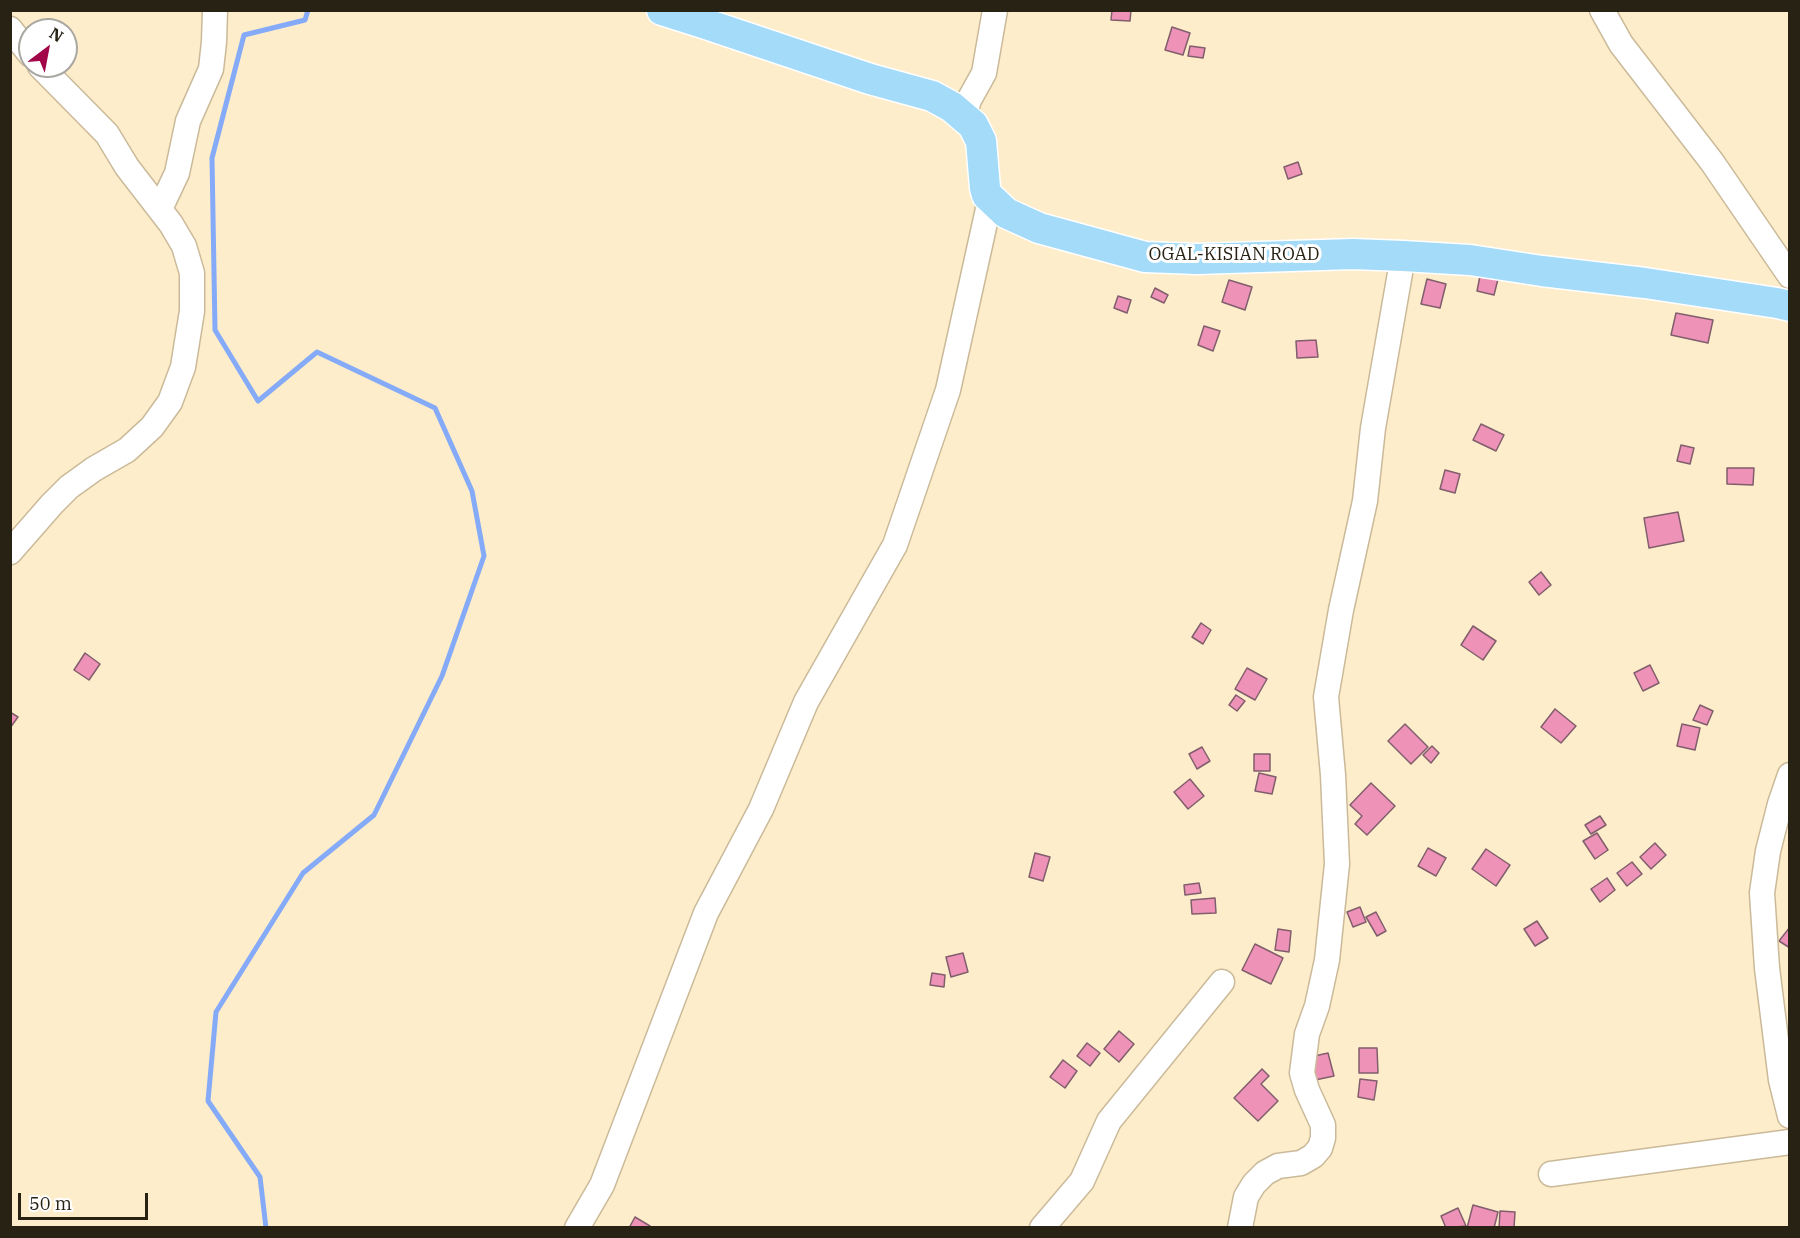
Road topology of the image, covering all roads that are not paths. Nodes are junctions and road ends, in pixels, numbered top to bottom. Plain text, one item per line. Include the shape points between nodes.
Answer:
1 (215, 10) edge
2 (662, 10) edge
3 (995, 10) edge
4 (1602, 10) edge
5 (52, 78) edge
6 (964, 117) junction
7 (987, 195) junction
8 (160, 209) junction
9 (1403, 256) junction
10 (1790, 276) edge
11 (1790, 306) edge
12 (10, 552) edge
13 (1790, 774) edge
14 (1222, 982) dead end
15 (1781, 1013) edge
16 (1790, 1116) edge
17 (1790, 1142) edge
18 (1551, 1174) dead end
19 (577, 1227) edge
20 (1042, 1227) edge
21 (1240, 1227) edge

1 - 8 street via 211,69 188,121 177,173
2 - 6 main road via 870,80 932,96
3 - 6 street via 984,73
4 - 10 street via 1621,44 1712,162
5 - 8 street via 107,134
6 - 7 main road via 981,141
7 - 9 main road, OGAL-KISIAN ROAD via 1006,213 1039,228 1145,257
7 - 19 street via 988,208 948,390 895,545 806,702 761,809 705,913 602,1185
8 - 12 street via 184,246 192,273 192,311 183,367 170,402 152,427 127,450 69,487
9 - 11 main road, OGAL-KISIAN ROAD via 1470,260
9 - 21 street via 1373,428 1365,501 1326,697 1338,864 1327,960 1307,1034 1302,1073 1323,1125 1323,1138 1313,1156 1301,1163 1278,1166 1254,1184 1246,1197
13 - 15 street via 1768,851 1762,893 1767,968
14 - 20 street via 1109,1121 1082,1181
15 - 16 street via 1781,1080
17 - 18 street

